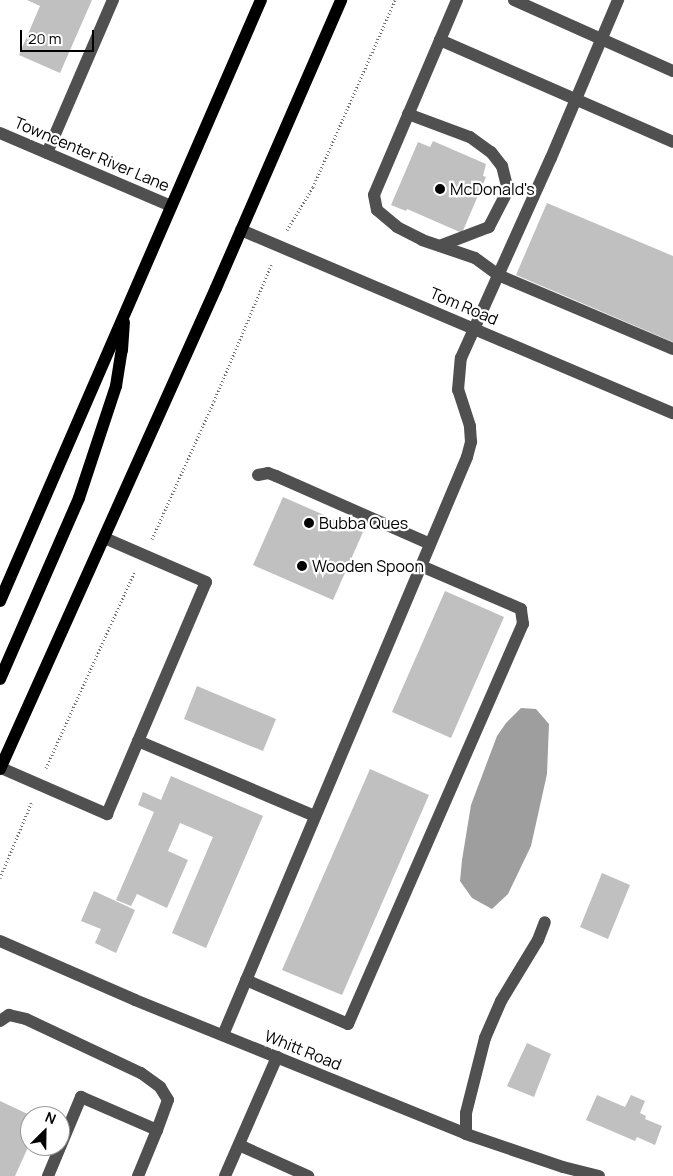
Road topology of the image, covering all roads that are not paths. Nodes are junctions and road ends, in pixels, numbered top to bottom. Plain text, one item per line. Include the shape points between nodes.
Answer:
1 (113, 0) edge
2 (261, 0) edge
3 (340, 0) edge
4 (457, 0) edge
5 (514, 0) edge
6 (618, 0) edge
7 (602, 39) junction
8 (440, 40) junction
9 (673, 71) edge
10 (576, 100) junction
11 (408, 114) junction
12 (0, 133) edge
13 (673, 142) edge
14 (47, 153) junction
15 (171, 206) junction
16 (241, 230) junction
17 (442, 245) junction
18 (498, 275) junction
19 (124, 315) junction
20 (474, 328) junction
21 (673, 349) edge
22 (673, 413) edge
23 (258, 475) dead end
24 (105, 538) junction
25 (430, 544) junction
26 (421, 566) junction
27 (0, 600) edge
28 (0, 680) edge
29 (138, 741) junction
30 (0, 768) edge
31 (315, 816) junction
32 (544, 922) dead end
33 (0, 942) edge
34 (246, 980) junction
35 (0, 1021) edge
36 (223, 1035) junction
37 (277, 1057) junction
38 (157, 1130) junction
39 (466, 1134) junction
40 (239, 1145) junction
41 (48, 1176) edge
42 (138, 1176) edge
43 (226, 1176) edge
44 (308, 1176) edge
45 (599, 1176) edge

1 - 14 street
2 - 15 main road
3 - 16 main road
4 - 8 street
5 - 7 street
6 - 7 street
7 - 9 street
7 - 10 street
8 - 10 street
8 - 11 street
10 - 13 street
10 - 18 street
11 - 17 street via 374,195 376,210 397,227 422,240
11 - 17 street via 470,138 491,152 502,166 508,190 489,227
12 - 14 street, Towncenter River Lane
14 - 15 street, Towncenter River Lane
15 - 19 main road
16 - 20 street, Tom Road
16 - 24 main road
17 - 18 street via 475,258
18 - 20 street
18 - 21 street
19 - 27 main road
19 - 28 main road via 116,386 82,488
20 - 22 street, Tom Road
20 - 25 street via 458,374 458,390 470,426 471,442
23 - 25 street via 268,473 276,476
24 - 29 street via 206,582
24 - 30 main road
25 - 26 street
26 - 31 street
26 - 34 street via 521,609 523,624 348,1024
29 - 30 street via 107,814
29 - 31 street
31 - 34 street
32 - 39 street via 538,940 501,1001 485,1038 466,1113
33 - 36 street, Whitt Road
34 - 36 street
35 - 38 street via 9,1015 26,1019 141,1073 160,1086 168,1100
36 - 37 street, Whitt Road
37 - 39 street, Whitt Road
37 - 40 street
38 - 41 street via 81,1097
38 - 42 street
39 - 45 street, Whitt Road
40 - 43 street
40 - 44 street

